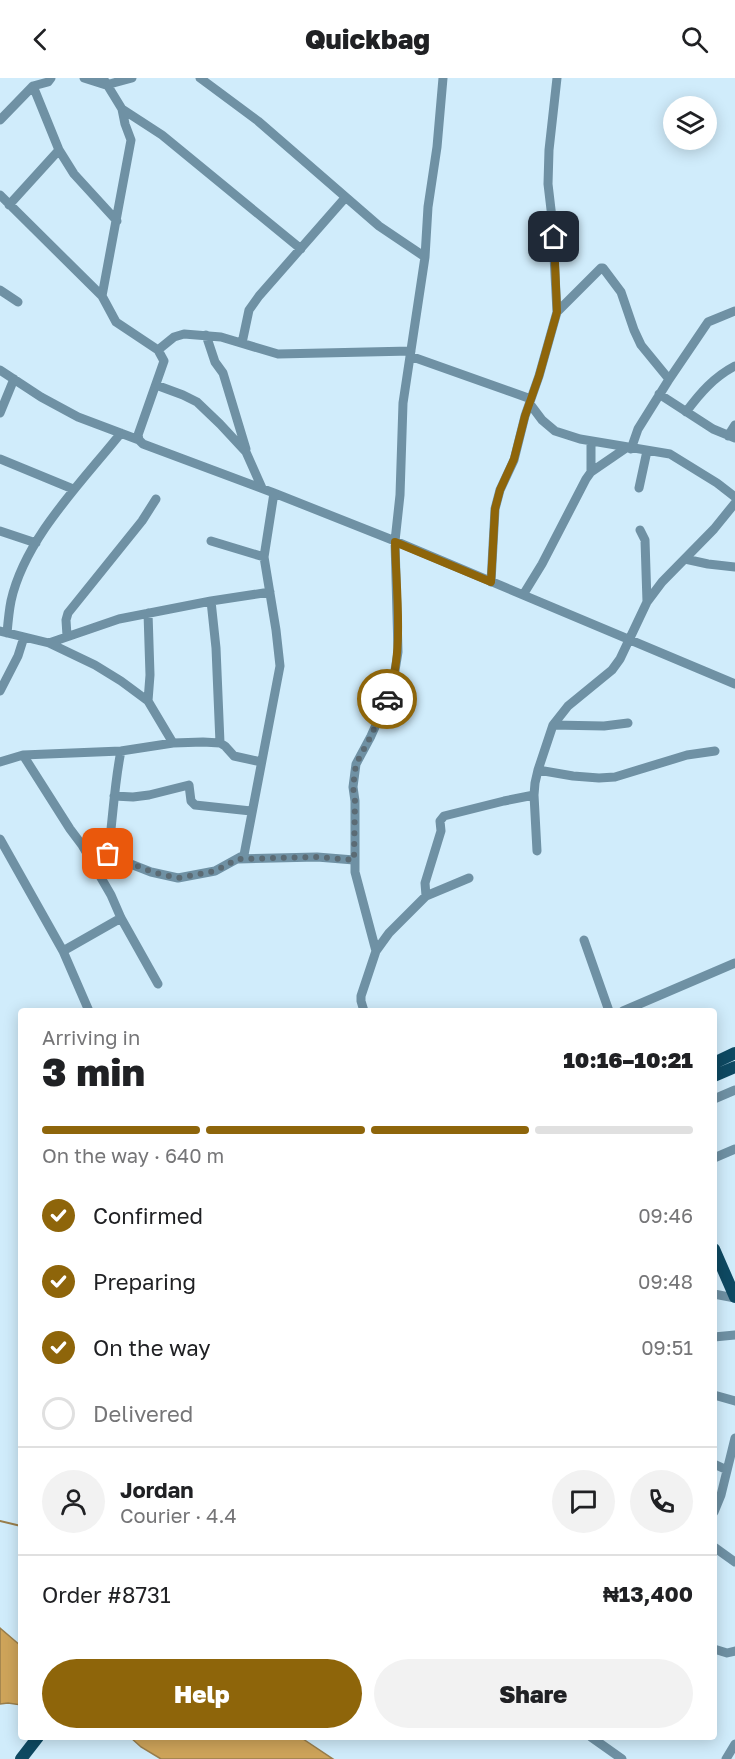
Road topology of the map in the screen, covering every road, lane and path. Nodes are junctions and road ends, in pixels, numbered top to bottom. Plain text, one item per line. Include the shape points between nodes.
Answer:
1 (51, 78) edge
2 (84, 78) edge
3 (132, 78) edge
4 (200, 78) edge
5 (442, 78) edge
6 (556, 78) edge
7 (105, 81) edge
8 (33, 86) junction
9 (122, 109) junction
10 (0, 120) edge
11 (59, 150) junction
12 (0, 195) edge
13 (345, 198) junction
14 (9, 205) junction
15 (117, 220) junction
16 (301, 249) junction
17 (425, 257) junction
18 (0, 290) edge
19 (102, 296) junction
20 (18, 302) dead end
21 (557, 312) junction
22 (735, 312) edge
23 (206, 336) junction
24 (242, 343) junction
25 (158, 350) junction
26 (410, 354) junction
27 (735, 366) edge
28 (0, 370) edge
29 (14, 379) junction
30 (668, 381) junction
31 (156, 385) junction
32 (659, 394) junction
33 (530, 402) junction
34 (687, 412) junction
35 (0, 413) edge
36 (735, 425) edge
37 (121, 433) junction
38 (732, 437) edge
39 (139, 440) junction
40 (591, 441) junction
41 (628, 448) junction
42 (647, 451) junction
43 (246, 452) junction
44 (0, 459) edge
45 (591, 472) junction
46 (262, 488) junction
47 (639, 488) dead end
48 (73, 489) junction
49 (274, 493) junction
50 (735, 497) edge
51 (156, 499) dead end
52 (735, 502) edge
53 (640, 530) dead end
54 (0, 531) edge
55 (211, 542) dead end
56 (395, 542) junction
57 (36, 543) junction
58 (264, 557) junction
59 (685, 559) junction
60 (735, 567) edge
61 (491, 582) junction
62 (270, 592) junction
63 (523, 595) junction
64 (212, 601) junction
65 (647, 602) junction
66 (148, 613) junction
67 (3, 632) edge
68 (67, 636) junction
69 (24, 637) junction
70 (628, 640) junction
71 (49, 643) junction
72 (735, 684) edge
73 (0, 691) edge
74 (148, 701) junction
75 (628, 723) dead end
76 (553, 724) junction
77 (172, 743) junction
78 (220, 743) junction
79 (121, 751) junction
80 (715, 751) dead end
81 (23, 755) junction
82 (0, 762) edge
83 (261, 762) junction
84 (538, 770) junction
85 (534, 795) junction
86 (114, 796) junction
87 (251, 812) junction
88 (0, 839) edge
89 (82, 844) junction
90 (537, 851) dead end
91 (108, 854) junction
92 (238, 859) junction
93 (354, 860) junction
94 (469, 878) dead end
95 (426, 896) junction
96 (121, 918) junction
97 (584, 940) dead end
98 (63, 951) junction
99 (376, 951) junction
100 (735, 963) edge
101 (158, 984) dead end
102 (363, 1007) edge
103 (88, 1008) edge
104 (608, 1008) edge
105 (630, 1008) edge
106 (735, 1053) edge
107 (717, 1062) edge
108 (735, 1067) edge
109 (717, 1075) edge
110 (735, 1090) edge
111 (717, 1098) edge
112 (735, 1149) edge
113 (717, 1157) edge
114 (717, 1246) edge
115 (717, 1256) edge
116 (735, 1285) edge
117 (717, 1294) edge
118 (735, 1297) edge
119 (735, 1335) edge
120 (717, 1337) edge
121 (717, 1396) edge
122 (735, 1401) edge
123 (735, 1438) edge
124 (717, 1465) edge
125 (727, 1470) junction
126 (717, 1505) edge
127 (717, 1549) edge
128 (735, 1562) edge
129 (717, 1650) edge
130 (735, 1651) edge
131 (27, 1740) edge
132 (36, 1740) edge
133 (595, 1740) edge
134 (735, 1744) edge
135 (13, 1759) edge
136 (21, 1759) edge
137 (622, 1759) edge
138 (726, 1759) edge

1 - 8 street
2 - 7 street
3 - 7 street
4 - 13 street via 258,121
5 - 17 street
6 - 21 street via 548,184
7 - 9 street
8 - 10 street
8 - 11 street
9 - 15 street via 131,140
9 - 16 street via 162,135
11 - 14 street
11 - 15 street via 74,174
12 - 14 street
13 - 16 street
13 - 17 street
14 - 19 street
15 - 19 street
16 - 24 street via 249,310
17 - 26 street
18 - 20 street
19 - 25 street via 116,322
21 - 30 street via 603,268 621,292 641,345
21 - 33 street
22 - 30 street via 708,322
23 - 24 street
23 - 25 street via 184,334
23 - 43 street via 223,374
24 - 26 street via 293,355
25 - 31 street via 164,361
26 - 33 street
26 - 56 street via 403,403
27 - 34 street via 702,392
28 - 29 street
29 - 35 street
29 - 37 street via 78,417
30 - 32 street
31 - 39 street
31 - 43 street via 197,402
32 - 34 street
32 - 41 street
33 - 40 street via 555,431
33 - 61 street via 495,509
34 - 38 street
36 - 38 street
37 - 39 street
37 - 48 street
39 - 46 street
40 - 41 street
40 - 45 street
41 - 42 street
41 - 45 street
42 - 47 street
42 - 50 street via 670,454
43 - 46 street
44 - 48 street
45 - 63 street
46 - 49 street
48 - 57 street
49 - 56 street
49 - 58 street
51 - 68 street via 68,613
52 - 59 street
53 - 65 street via 645,540
54 - 57 street
55 - 58 street
56 - 61 street
56 - 93 street via 398,652 392,689 356,764
57 - 67 street via 15,589
58 - 62 street
59 - 60 street
59 - 65 street
61 - 63 street
62 - 64 street
62 - 83 street via 279,666
63 - 70 street
64 - 66 street
64 - 78 street
65 - 70 street
66 - 68 street
66 - 74 street
67 - 69 street
68 - 71 street
69 - 71 street
69 - 73 street
70 - 72 street
70 - 76 street via 612,670 568,706
71 - 74 street via 95,665
74 - 77 street
75 - 76 street
76 - 84 street
77 - 78 street
77 - 79 street
78 - 83 street via 234,756
79 - 81 street
79 - 86 street
80 - 84 street via 687,754 615,777
81 - 82 street
81 - 89 street
83 - 87 street
84 - 85 street
85 - 90 street
85 - 95 street via 444,816 425,882
86 - 87 street via 149,795 189,785 195,805
86 - 91 street
87 - 92 street via 246,848
88 - 98 street
89 - 91 street
89 - 96 street
91 - 92 street via 178,878 215,871
92 - 93 street
93 - 99 street
94 - 95 street
95 - 99 street
96 - 98 street
96 - 101 street
97 - 104 street
98 - 103 street
99 - 102 street via 362,992
100 - 105 street
106 - 107 main road
108 - 109 main road
110 - 111 street
112 - 113 street
114 - 116 main road
115 - 118 main road
117 - 118 street
119 - 120 street
121 - 122 street
123 - 125 street
124 - 125 street
125 - 126 street
127 - 128 street
129 - 130 street
131 - 135 main road
132 - 136 main road
133 - 137 street
134 - 138 street

